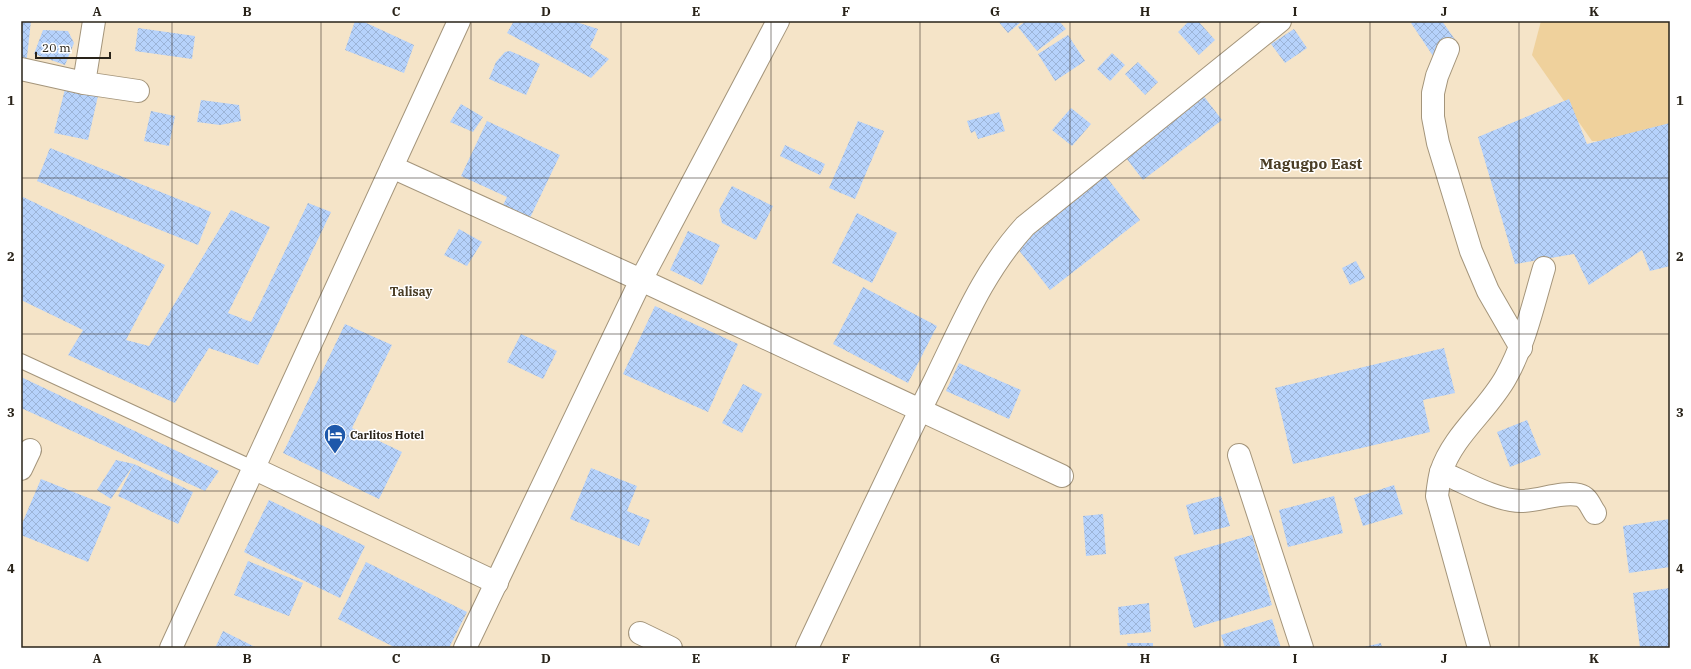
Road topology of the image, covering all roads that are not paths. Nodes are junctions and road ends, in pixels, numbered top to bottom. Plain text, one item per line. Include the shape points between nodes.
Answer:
1 (94, 21) edge
2 (459, 21) edge
3 (778, 21) edge
4 (1280, 21) edge
5 (1448, 49) dead end
6 (21, 69) edge
7 (84, 83) junction
8 (138, 91) dead end
9 (392, 167) junction
10 (1544, 268) dead end
11 (641, 280) junction
12 (1521, 348) junction
13 (21, 361) edge
14 (920, 410) junction
15 (30, 450) dead end
16 (1239, 455) dead end
17 (253, 468) junction
18 (21, 470) edge
19 (1441, 472) junction
20 (1062, 476) dead end
21 (1594, 513) dead end
22 (497, 583) junction
23 (640, 634) dead end
24 (171, 648) edge
25 (465, 648) edge
26 (671, 648) edge
27 (807, 648) edge
28 (1302, 648) edge
29 (1479, 648) edge

1 - 7 street
2 - 9 street
3 - 11 street
4 - 14 street via 1025,226 987,276
5 - 12 street via 1433,93 1433,117 1438,143 1471,251 1488,291
6 - 7 street
7 - 8 street
9 - 11 street
9 - 17 street
10 - 12 street
11 - 14 street
11 - 22 street
12 - 19 street via 1506,378 1489,404 1453,448
13 - 17 lane
14 - 20 street
14 - 27 street
15 - 18 street
16 - 28 street
17 - 22 street
17 - 24 street
19 - 21 street via 1497,496 1520,502 1571,494 1580,495 1586,498
19 - 29 street via 1437,496
22 - 25 street
23 - 26 street

